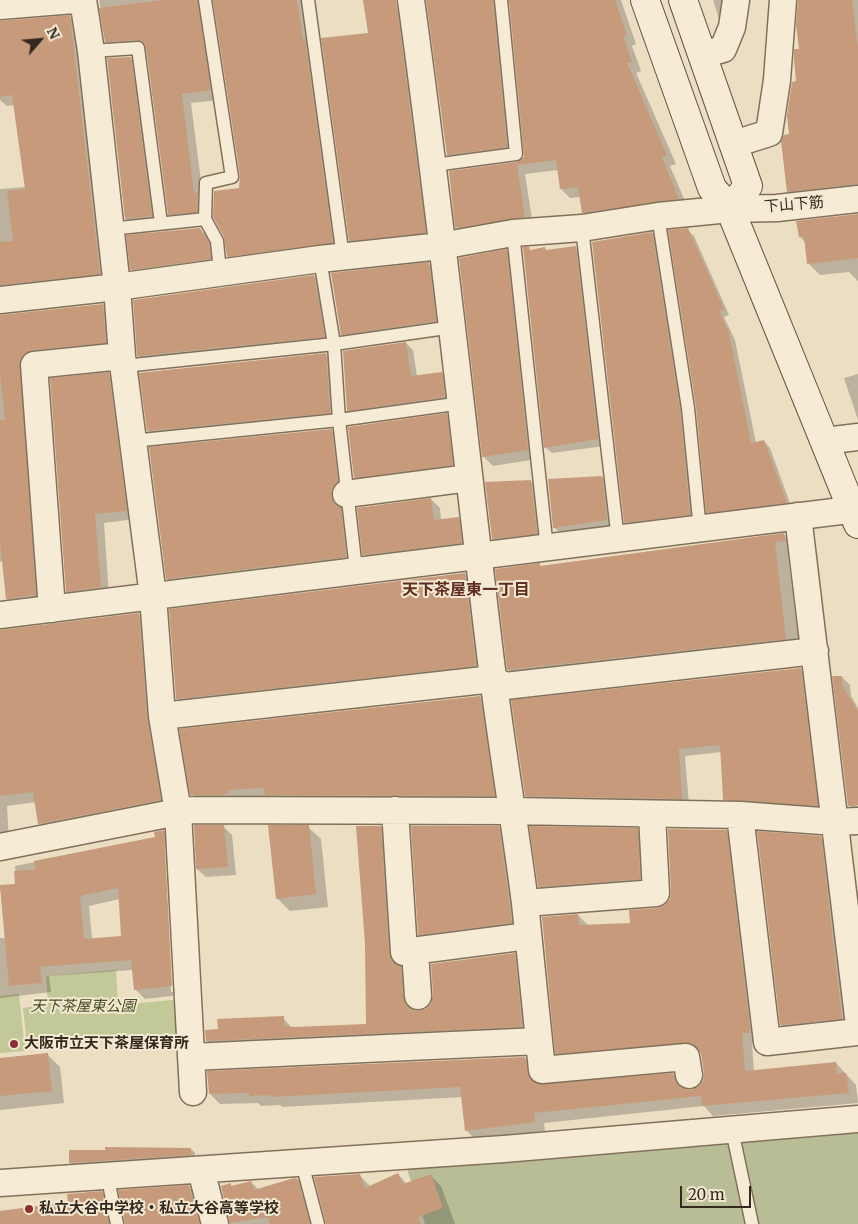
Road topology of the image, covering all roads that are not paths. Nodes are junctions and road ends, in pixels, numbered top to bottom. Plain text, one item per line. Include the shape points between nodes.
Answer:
1 (74, 0) edge
2 (83, 0) edge
3 (204, 0) edge
4 (308, 0) edge
5 (411, 0) edge
6 (502, 0) edge
7 (645, 0) edge
8 (683, 0) edge
9 (736, 0) edge
10 (783, 0) edge
11 (0, 6) edge
12 (91, 51) junction
13 (702, 56) junction
14 (734, 144) junction
15 (434, 165) junction
16 (858, 199) edge
17 (730, 209) junction
18 (658, 216) junction
19 (205, 219) junction
20 (161, 223) junction
21 (582, 228) junction
22 (110, 229) junction
23 (513, 233) junction
24 (441, 246) junction
25 (332, 258) junction
26 (220, 272) junction
27 (117, 287) junction
28 (0, 300) edge
29 (453, 327) junction
30 (334, 344) junction
31 (123, 361) junction
32 (462, 403) junction
33 (339, 420) junction
34 (858, 436) edge
35 (132, 441) junction
36 (825, 441) junction
37 (469, 478) junction
38 (346, 494) junction
39 (856, 514) edge
40 (798, 516) junction
41 (700, 530) junction
42 (618, 540) junction
43 (547, 549) junction
44 (478, 555) junction
45 (356, 570) junction
46 (153, 596) junction
47 (52, 609) junction
48 (0, 615) edge
49 (816, 651) junction
50 (493, 679) junction
51 (162, 716) junction
52 (394, 810) junction
53 (512, 811) junction
54 (178, 812) junction
55 (652, 814) junction
56 (740, 815) junction
57 (846, 821) edge
58 (0, 847) edge
59 (525, 903) junction
60 (528, 936) junction
61 (415, 952) junction
62 (418, 996) dead end
63 (858, 1017) edge
64 (858, 1032) edge
65 (539, 1041) junction
66 (191, 1057) junction
67 (689, 1075) dead end
68 (193, 1092) dead end
69 (858, 1120) edge
70 (732, 1130) junction
71 (302, 1163) junction
72 (201, 1170) junction
73 (107, 1174) junction
74 (0, 1184) edge
75 (117, 1224) edge
76 (216, 1224) edge
77 (318, 1224) edge
78 (751, 1224) edge

1 - 11 street
2 - 12 street
3 - 19 lane via 232,178 206,183
4 - 25 lane
5 - 15 street
6 - 15 lane via 516,154
7 - 17 street via 712,188
8 - 13 street
9 - 13 street via 732,27 723,49
10 - 14 street via 769,133
12 - 20 lane via 138,48
12 - 22 street
13 - 14 street
14 - 17 street via 748,186
15 - 24 street
16 - 17 street, 下山下筋 via 776,208
17 - 18 street, 下山下筋
17 - 36 street
18 - 21 street, 下山下筋
18 - 41 lane via 688,408
19 - 20 lane
19 - 26 lane via 217,240
20 - 22 lane
21 - 23 street, 下山下筋
21 - 42 lane
22 - 27 street
23 - 24 street, 下山下筋
23 - 43 lane
24 - 25 street, 下山下筋
24 - 29 street
25 - 26 street, 下山下筋
25 - 30 lane
26 - 27 street, 下山下筋
27 - 28 street, 下山下筋
27 - 31 street
29 - 30 lane
29 - 32 street
30 - 31 lane
30 - 33 lane
31 - 35 street
31 - 47 street via 34,365
32 - 33 lane
32 - 37 street
33 - 35 lane
33 - 38 lane
34 - 36 street
35 - 46 street
36 - 39 street
37 - 38 street
37 - 44 street
38 - 45 lane
39 - 40 street
40 - 41 street
40 - 49 street
41 - 42 street
42 - 43 street
43 - 44 street
44 - 45 street
44 - 50 street
45 - 46 street
46 - 47 street
46 - 51 street
47 - 48 street
49 - 50 street via 505,686
49 - 57 street
50 - 51 street
50 - 53 street
51 - 54 street
52 - 53 street
52 - 54 street
52 - 61 street via 404,952
53 - 55 street
53 - 59 street
54 - 58 street
54 - 66 street
55 - 56 street
55 - 59 street via 656,893
56 - 57 street
56 - 64 street via 768,1042
57 - 63 street
59 - 60 street
60 - 61 street
60 - 65 street
61 - 62 street
65 - 66 street
65 - 67 street via 542,1070 686,1057
66 - 68 street
69 - 70 street
70 - 71 street
70 - 78 lane
71 - 72 street
71 - 77 lane
72 - 73 street
72 - 76 street
73 - 74 street
73 - 75 lane

